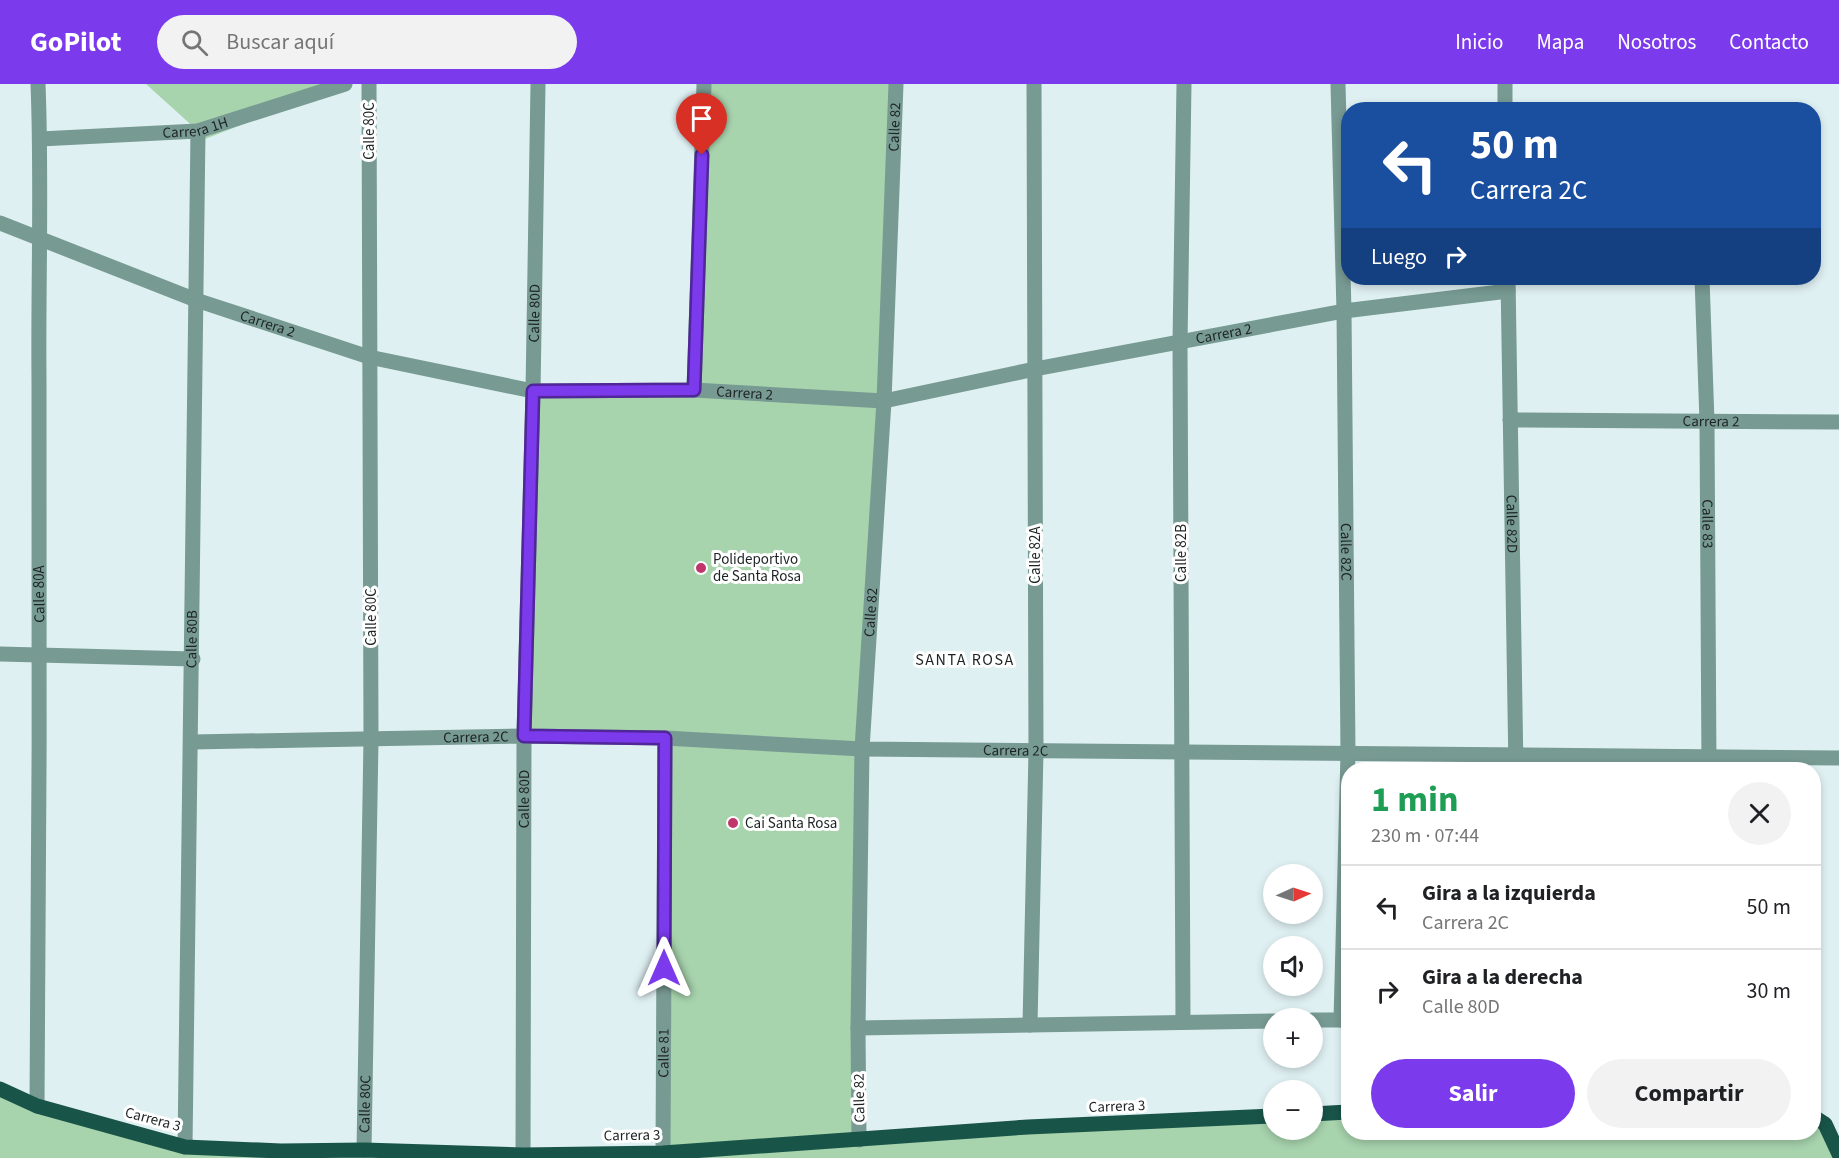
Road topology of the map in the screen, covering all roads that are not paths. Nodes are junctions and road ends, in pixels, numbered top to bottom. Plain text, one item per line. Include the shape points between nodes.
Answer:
1 (38, 84) edge
2 (345, 84) edge
3 (369, 84) edge
4 (538, 84) edge
5 (704, 84) edge
6 (896, 84) edge
7 (1034, 84) edge
8 (1184, 84) edge
9 (1338, 84) edge
10 (1505, 84) edge
11 (1505, 102) edge
12 (198, 131) junction
13 (40, 139) junction
14 (1341, 198) edge
15 (0, 223) edge
16 (38, 238) junction
17 (1343, 285) edge
18 (1502, 285) edge
19 (1508, 285) edge
20 (1702, 285) edge
21 (196, 300) junction
22 (1344, 311) junction
23 (1180, 343) junction
24 (369, 357) junction
25 (1035, 369) junction
26 (694, 390) junction
27 (533, 391) junction
28 (884, 401) junction
29 (1510, 420) junction
30 (1707, 422) junction
31 (1839, 423) edge
32 (0, 654) edge
33 (40, 654) junction
34 (193, 659) junction
35 (524, 736) junction
36 (665, 738) junction
37 (371, 740) junction
38 (192, 742) junction
39 (862, 750) junction
40 (1036, 751) junction
41 (1183, 752) junction
42 (1348, 753) junction
43 (1839, 758) edge
44 (1348, 762) edge
45 (1516, 762) edge
46 (1709, 762) edge
47 (1735, 762) edge
48 (1323, 1020) edge
49 (1341, 1020) edge
50 (1263, 1021) edge
51 (1183, 1022) junction
52 (1030, 1025) junction
53 (858, 1028) junction
54 (0, 1089) edge
55 (37, 1106) junction
56 (1341, 1112) edge
57 (1323, 1113) edge
58 (1263, 1116) edge
59 (1821, 1121) edge
60 (860, 1140) junction
61 (185, 1147) junction
62 (364, 1150) junction
63 (663, 1153) junction
64 (1839, 1154) edge
65 (281, 1155) edge
66 (523, 1155) junction

1 - 13 street, Calle 80A
2 - 12 street, Carrera 1H
3 - 24 street, Calle 80C
4 - 27 street, Calle 80D
5 - 26 street
6 - 28 street, Calle 82
7 - 25 street, Calle 82A
8 - 23 street, Calle 82B
9 - 14 street, Calle 82C
10 - 11 street
12 - 13 street, Carrera 1H
12 - 21 street, Calle 80B
13 - 16 street, Calle 80A
15 - 16 street, Carrera 2
16 - 21 street, Carrera 2
16 - 33 street, Calle 80A
17 - 22 street, Calle 82C
18 - 22 street, Carrera 2
19 - 29 street, Calle 82D
20 - 30 street, Calle 83
21 - 24 street, Carrera 2
21 - 34 street, Calle 80B
22 - 23 street, Carrera 2
22 - 42 street, Calle 82C
23 - 25 street, Carrera 2
23 - 41 street, Calle 82B
24 - 27 street, Carrera 2
24 - 37 street, Calle 80C
25 - 28 street, Carrera 2
25 - 40 street, Calle 82A
26 - 27 street, Carrera 2
26 - 28 street, Carrera 2
27 - 35 street, Calle 80D
28 - 39 street, Calle 82
29 - 30 street, Carrera 2
29 - 45 street, Calle 82D
30 - 31 street, Carrera 2
30 - 46 street, Calle 83
32 - 33 street
33 - 34 street
33 - 55 street, Calle 80A
34 - 38 street, Calle 80B
35 - 36 street, Carrera 2C
35 - 37 street, Carrera 2C
35 - 66 street, Calle 80D
36 - 39 street, Carrera 2C
36 - 63 street, Calle 81
37 - 38 street, Carrera 2C
37 - 62 street, Calle 80C
38 - 61 street, Calle 80B
39 - 40 street, Carrera 2C
39 - 53 street, Calle 82
40 - 41 street, Carrera 2C
40 - 52 street, Calle 82A
41 - 42 street, Carrera 2C
41 - 51 street, Calle 82B
42 - 44 street, Calle 82C
42 - 45 street, Carrera 2C
43 - 47 street, Carrera 2C
48 - 49 street
50 - 51 street
51 - 52 street
52 - 53 street
53 - 60 street, Calle 82
54 - 55 main road, Carrera 3
55 - 61 main road, Carrera 3
56 - 57 main road
58 - 60 main road, Carrera 3 via 1028,1127
59 - 64 main road
60 - 63 main road, Carrera 3
61 - 65 main road, Carrera 3
62 - 65 main road, Carrera 3
62 - 66 main road, Carrera 3
63 - 66 main road, Carrera 3

